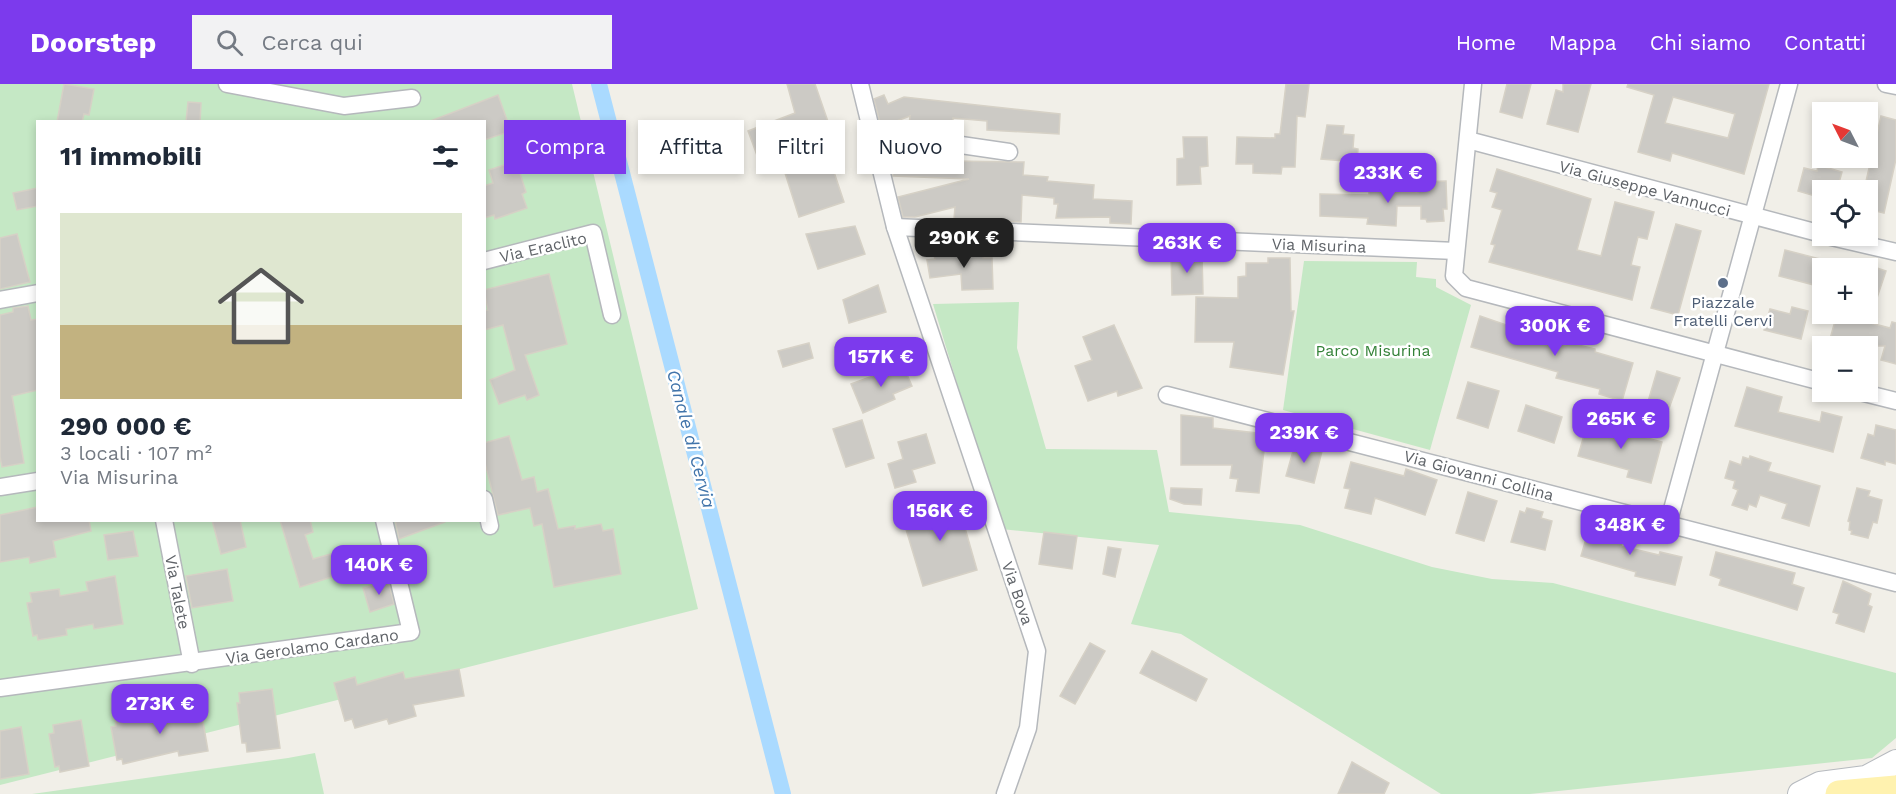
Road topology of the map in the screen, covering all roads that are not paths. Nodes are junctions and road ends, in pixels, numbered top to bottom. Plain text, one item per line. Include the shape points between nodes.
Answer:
1 (227, 84) edge
2 (860, 84) edge
3 (1473, 84) edge
4 (1789, 84) edge
5 (1886, 84) edge
6 (1896, 86) edge
7 (412, 98) dead end
8 (869, 120) edge
9 (1468, 140) junction
10 (964, 145) edge
11 (1009, 152) dead end
12 (882, 174) edge
13 (1752, 217) junction
14 (895, 226) junction
15 (1812, 232) edge
16 (1871, 246) edge
17 (1456, 251) junction
18 (1896, 252) edge
19 (486, 260) edge
20 (36, 292) edge
21 (0, 300) edge
22 (612, 315) dead end
23 (1715, 354) junction
24 (1812, 379) edge
25 (1167, 395) dead end
26 (1878, 396) edge
27 (1896, 401) edge
28 (36, 481) edge
29 (0, 487) edge
30 (486, 508) edge
31 (164, 522) edge
32 (384, 522) edge
33 (1668, 524) junction
34 (490, 526) dead end
35 (1896, 582) edge
36 (192, 664) junction
37 (0, 688) edge
38 (1896, 762) edge
39 (1896, 789) edge
40 (1005, 794) edge
41 (1800, 794) edge
42 (1839, 794) edge

1 - 7 street via 344,106
2 - 8 street, Via Bova
3 - 9 street
4 - 13 street
5 - 6 street
9 - 13 street, Via Giuseppe Vannucci
9 - 17 street
10 - 11 street
12 - 14 street, Via Bova
13 - 15 street, Via Giuseppe Vannucci
13 - 23 street
14 - 17 street, Via Misurina
14 - 40 street, Via Bova via 1037,651 1028,728
16 - 18 street, Via Giuseppe Vannucci
17 - 23 street via 1454,276 1466,288
19 - 22 street, Via Eraclito via 593,233
20 - 21 street
23 - 24 street
23 - 33 street
25 - 33 street, Via Giovanni Collina
26 - 27 street
28 - 29 street
30 - 34 street
31 - 36 street, Via Talete
32 - 36 street, Via Gerolamo Cardano via 411,632
33 - 35 street, Via Giovanni Collina
36 - 37 street, Via Gerolamo Cardano
38 - 41 street via 1866,778 1820,784
39 - 42 main road

